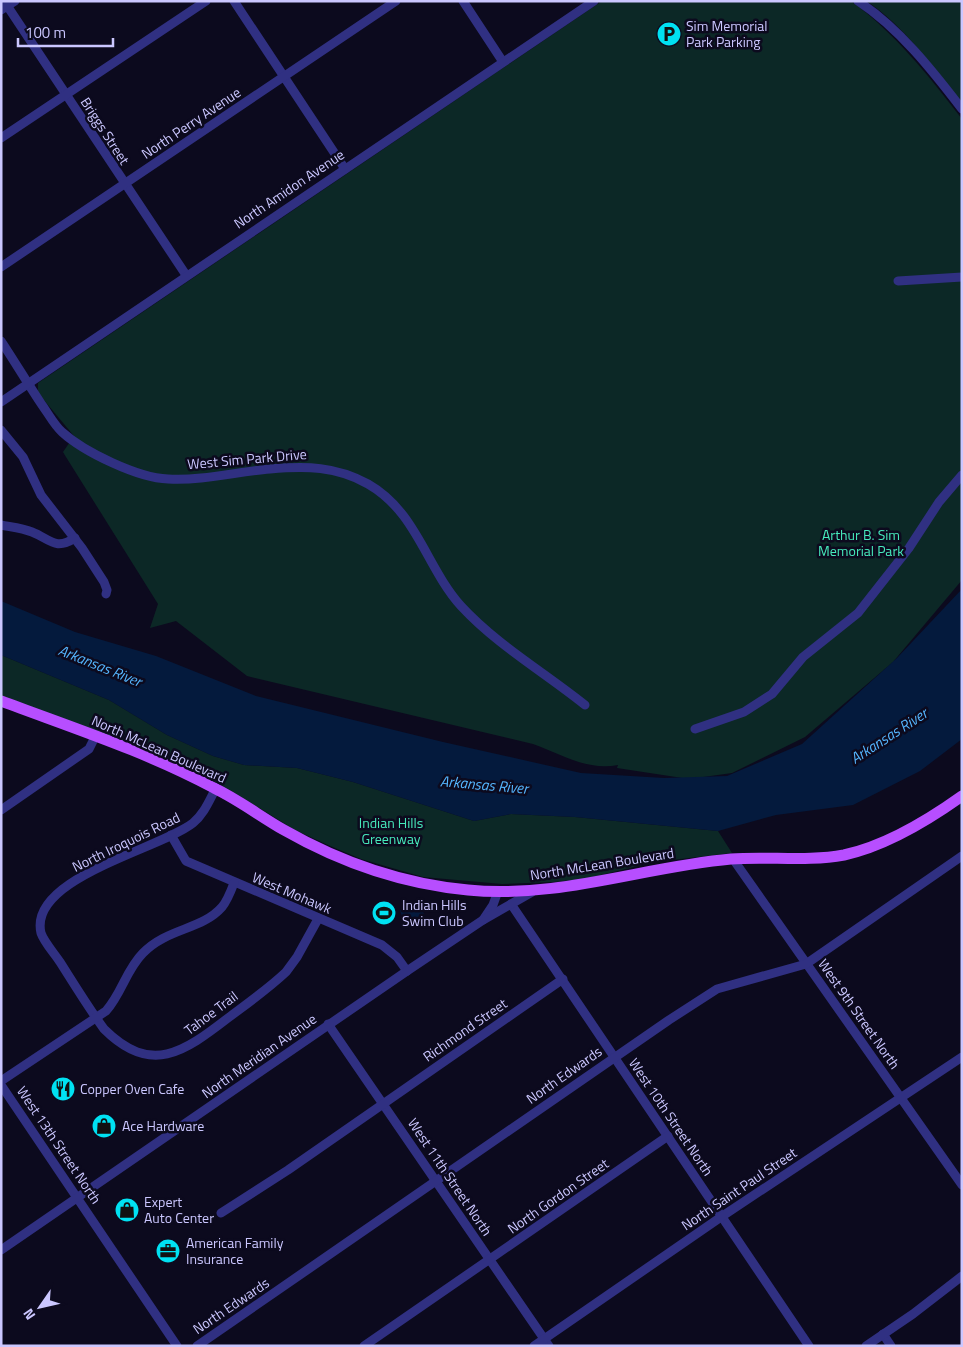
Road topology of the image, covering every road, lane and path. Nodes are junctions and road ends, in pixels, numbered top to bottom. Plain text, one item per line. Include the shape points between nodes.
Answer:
1 (206, 1) edge
2 (234, 1) edge
3 (396, 1) edge
4 (463, 1) edge
5 (594, 1) edge
6 (858, 1) edge
7 (7, 5) edge
8 (504, 62) junction
9 (284, 77) junction
10 (65, 95) junction
11 (962, 109) edge
12 (1, 138) edge
13 (345, 169) junction
14 (125, 185) junction
15 (1, 267) edge
16 (186, 275) junction
17 (962, 277) edge
18 (898, 281) dead end
19 (1, 341) edge
20 (28, 383) junction
21 (1, 402) edge
22 (1, 430) edge
23 (962, 475) edge
24 (1, 525) edge
25 (75, 538) junction
26 (106, 594) dead end
27 (1, 701) edge
28 (585, 705) dead end
29 (695, 729) dead end
30 (95, 737) junction
31 (216, 788) junction
32 (962, 796) edge
33 (1, 810) edge
34 (171, 836) junction
35 (962, 856) edge
36 (733, 859) junction
37 (234, 883) junction
38 (498, 891) junction
39 (532, 892) junction
40 (511, 904) junction
41 (318, 919) junction
42 (483, 920) junction
43 (806, 964) junction
44 (407, 970) junction
45 (563, 979) junction
46 (96, 1018) junction
47 (328, 1024) junction
48 (615, 1057) junction
49 (962, 1057) edge
50 (1, 1080) edge
51 (1, 1085) edge
52 (901, 1097) junction
53 (383, 1104) junction
54 (668, 1136) junction
55 (436, 1180) junction
56 (962, 1185) edge
57 (78, 1198) junction
58 (221, 1213) dead end
59 (721, 1217) junction
60 (1, 1250) edge
61 (490, 1259) junction
62 (962, 1276) edge
63 (883, 1334) junction
64 (547, 1342) edge
65 (175, 1343) edge
66 (165, 1346) edge
67 (197, 1346) edge
68 (364, 1346) edge
69 (534, 1346) edge
70 (809, 1346) edge
71 (866, 1346) edge
72 (891, 1346) edge

1 - 10 street
2 - 9 street
3 - 9 street, North Perry Avenue
4 - 8 street
5 - 8 street, North Amidon Avenue
6 - 11 street via 894,30
7 - 10 street, Briggs Street
8 - 13 street, North Amidon Avenue
9 - 13 street
9 - 14 street, North Perry Avenue
10 - 12 street
10 - 14 street, Briggs Street
13 - 16 street, North Amidon Avenue
14 - 15 street, North Perry Avenue
14 - 16 street, Briggs Street
16 - 20 street, North Amidon Avenue
17 - 18 street
19 - 20 street
20 - 21 street, North Amidon Avenue
20 - 28 street, West Sim Park Drive via 62,432 130,471 167,479 216,477 301,466 339,471 369,485 407,518 441,578 462,606 498,640
22 - 25 street via 23,457 41,495
23 - 29 street via 938,502 909,548 858,613 803,657 772,694 744,712
24 - 25 street via 32,532 52,543 65,544
25 - 26 street via 104,582
27 - 30 main road, North McLean Boulevard
30 - 31 main road, North McLean Boulevard
30 - 33 street via 89,749
31 - 34 street, North Iroquois Road via 200,817
31 - 38 main road, North McLean Boulevard via 286,831 360,866 420,882
32 - 36 main road, North McLean Boulevard via 932,818 887,840 844,854
34 - 37 street, West Mohawk via 186,861
34 - 46 street, North Iroquois Road via 102,866 56,893 46,904 42,914 42,935
35 - 43 street, North Edwards
36 - 39 main road, North McLean Boulevard
36 - 43 street, West 9th Street North
37 - 41 street, West Mohawk
37 - 46 street via 224,905 210,918 162,938 143,953 128,971 115,1001
38 - 39 main road, North McLean Boulevard
38 - 42 street, North Meridian Avenue via 494,905
39 - 40 street, North Meridian Avenue
40 - 42 street, North Meridian Avenue
40 - 45 street, West 10th Street North
41 - 44 street, West Mohawk via 382,945
41 - 46 street, Tahoe Trail via 286,972 186,1048 164,1054 142,1054 116,1042
42 - 44 street, North Meridian Avenue
43 - 48 street, North Edwards via 717,990
43 - 52 street, West 9th Street North
44 - 47 street, North Meridian Avenue
45 - 48 street, West 10th Street North
45 - 53 street, Richmond Street
46 - 50 street
47 - 53 street, West 11th Street North
47 - 57 street, North Meridian Avenue
48 - 54 street, West 10th Street North
48 - 55 street, North Edwards
49 - 52 street, North Saint Paul Street
51 - 57 street, West 13th Street North
52 - 56 street, West 9th Street North
52 - 59 street, North Saint Paul Street
53 - 55 street, West 11th Street North
53 - 58 street, Richmond Street
54 - 59 street, West 10th Street North
54 - 61 street, North Gordon Street
55 - 61 street, West 11th Street North
55 - 67 street, North Edwards
57 - 60 street, North Meridian Avenue
57 - 65 street, West 13th Street North
59 - 64 street, North Saint Paul Street
59 - 70 street, West 10th Street North
61 - 64 street, West 11th Street North
61 - 68 street, North Gordon Street
62 - 63 street
63 - 71 street
63 - 72 street
64 - 69 street, North Saint Paul Street
65 - 66 street

